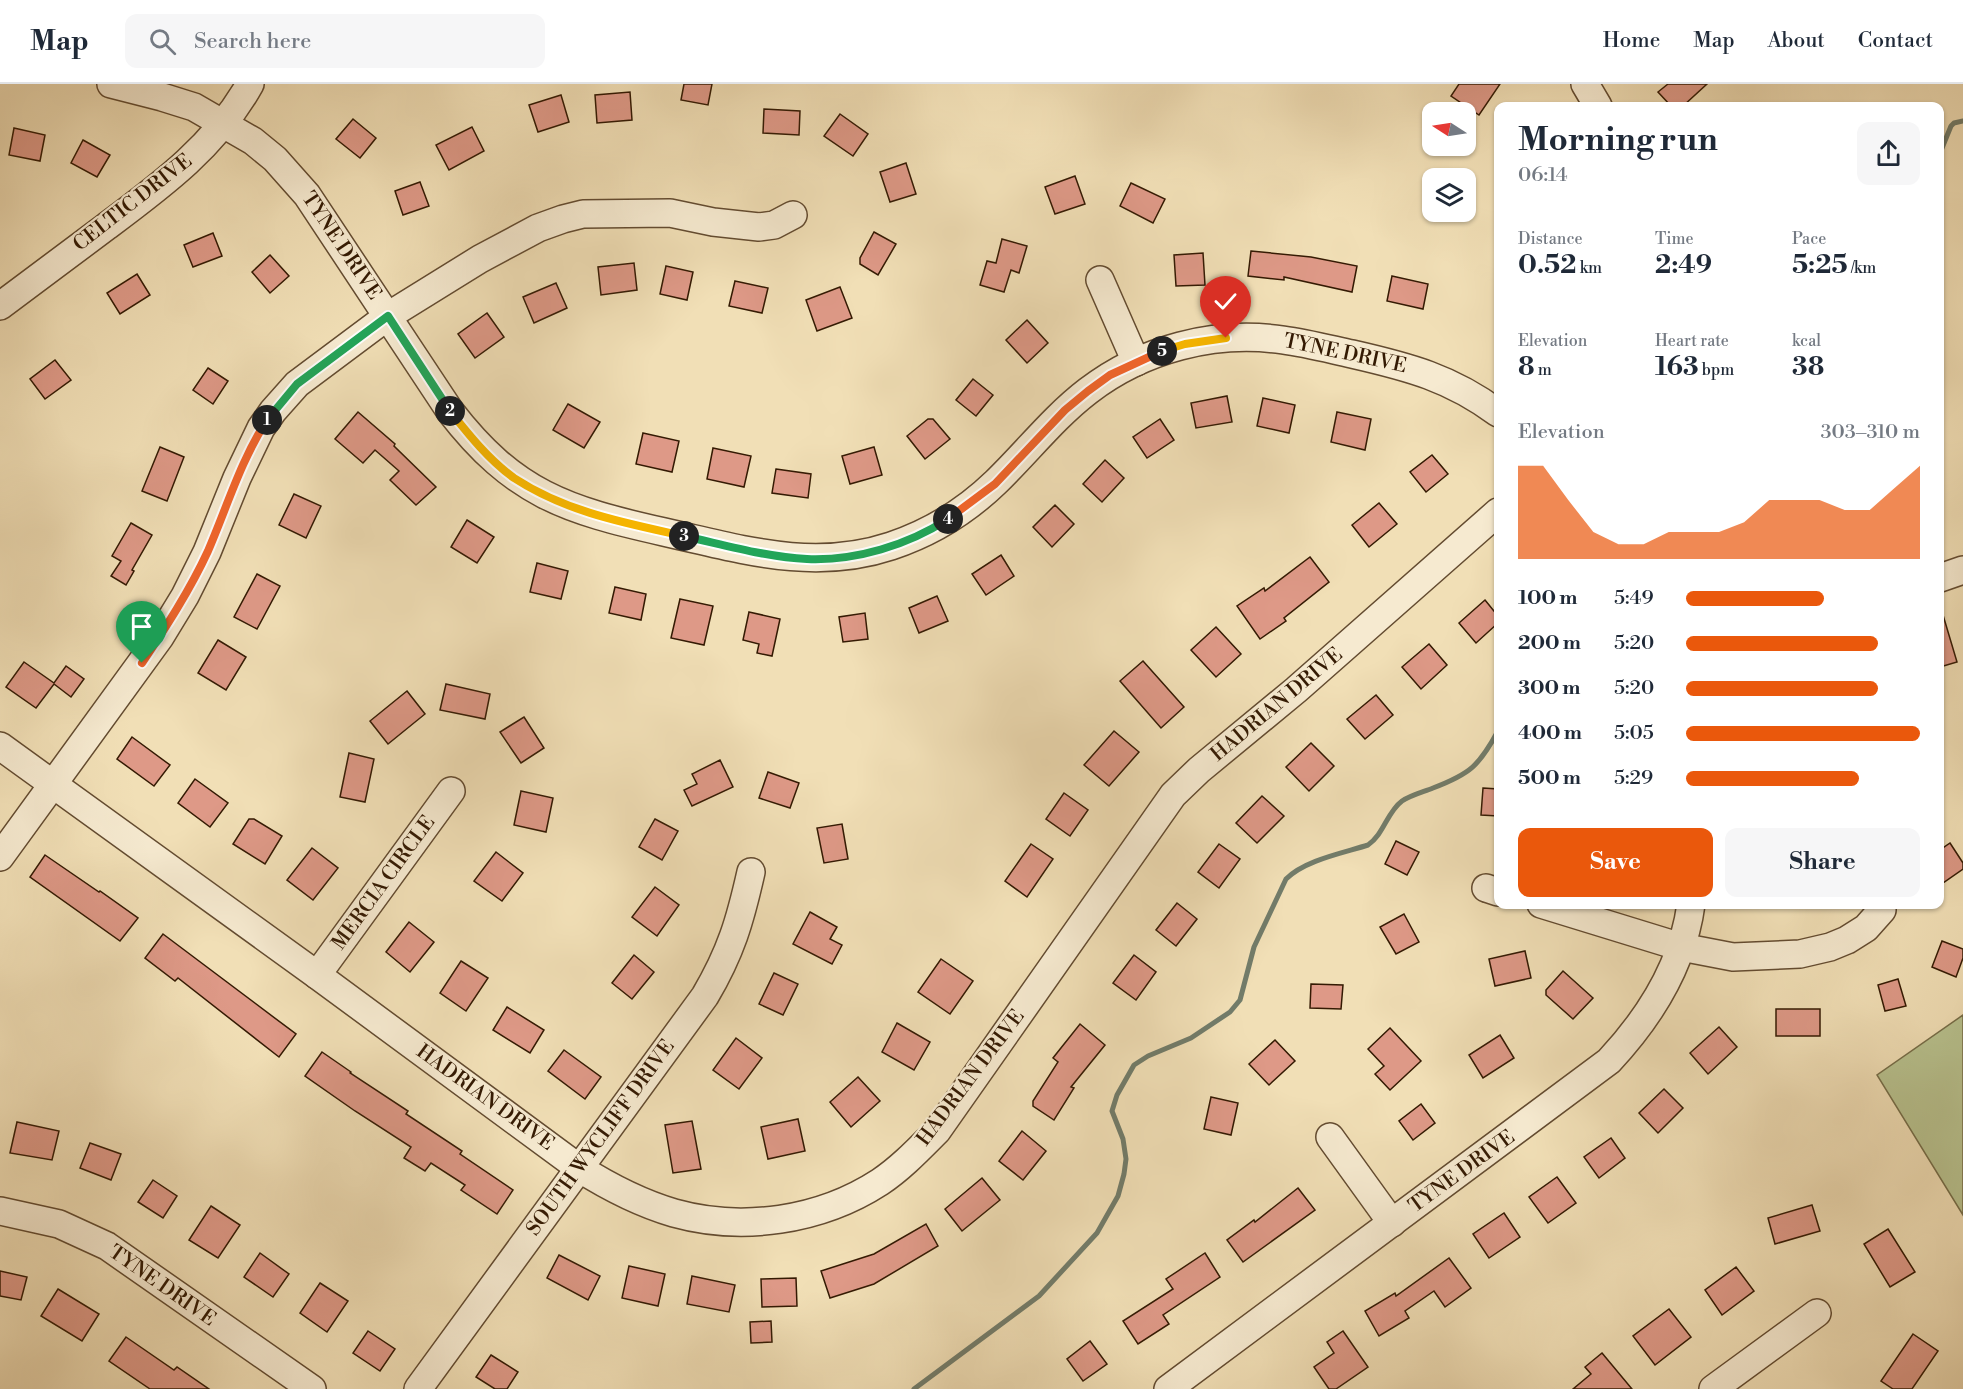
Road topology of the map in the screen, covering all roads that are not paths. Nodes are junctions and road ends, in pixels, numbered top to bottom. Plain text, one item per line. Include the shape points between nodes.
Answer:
1 (111, 84) edge
2 (250, 84) edge
3 (1585, 84) edge
4 (1596, 102) edge
5 (224, 123) junction
6 (792, 215) dead end
7 (1100, 280) dead end
8 (0, 306) edge
9 (388, 316) junction
10 (1136, 362) junction
11 (1494, 410) edge
12 (1494, 516) edge
13 (1963, 570) edge
14 (1944, 577) edge
15 (0, 746) edge
16 (53, 784) junction
17 (451, 791) dead end
18 (0, 857) edge
19 (751, 872) dead end
20 (1557, 909) edge
21 (1690, 909) edge
22 (1882, 910) dead end
23 (1681, 947) junction
24 (317, 975) junction
25 (1330, 1137) dead end
26 (579, 1168) junction
27 (0, 1211) edge
28 (1392, 1223) junction
29 (1816, 1313) dead end
30 (1196, 1381) edge
31 (312, 1389) edge
32 (418, 1389) edge
33 (1168, 1389) edge
34 (1713, 1389) edge

1 - 5 street, TYNE DRIVE via 194,107
2 - 5 street, CELTIC DRIVE
3 - 4 street
5 - 8 street, CELTIC DRIVE via 163,184
5 - 9 street, TYNE DRIVE via 275,159 294,178
6 - 9 street via 774,225 759,227 670,213 583,214 538,228 496,249
7 - 10 street
9 - 10 street, TYNE DRIVE via 467,433 513,477 594,516 737,548 810,559 871,552 935,527 995,484 1088,391
9 - 16 street via 297,384 273,411 249,451 185,596 142,663
10 - 11 street, TYNE DRIVE via 1205,340 1282,340 1426,373 1475,396
12 - 26 street, HADRIAN DRIVE via 1173,795 937,1131 880,1182 842,1203 806,1215 734,1221 691,1217 647,1204
13 - 14 street
15 - 16 street, HADRIAN DRIVE
16 - 18 street
16 - 24 street, HADRIAN DRIVE
17 - 24 street, MERCIA CIRCLE
19 - 26 street, SOUTH WYCLIFF DRIVE via 737,931 719,972
20 - 23 street
21 - 23 street, TYNE DRIVE
22 - 23 street via 1866,928 1847,940 1813,952 1733,957
23 - 28 street, TYNE DRIVE via 1652,1008 1609,1061
24 - 26 street, HADRIAN DRIVE
25 - 28 street
26 - 32 street, SOUTH WYCLIFF DRIVE
27 - 31 street, TYNE DRIVE via 59,1224 107,1246
28 - 30 street, TYNE DRIVE
29 - 34 street
30 - 33 street, TYNE DRIVE

